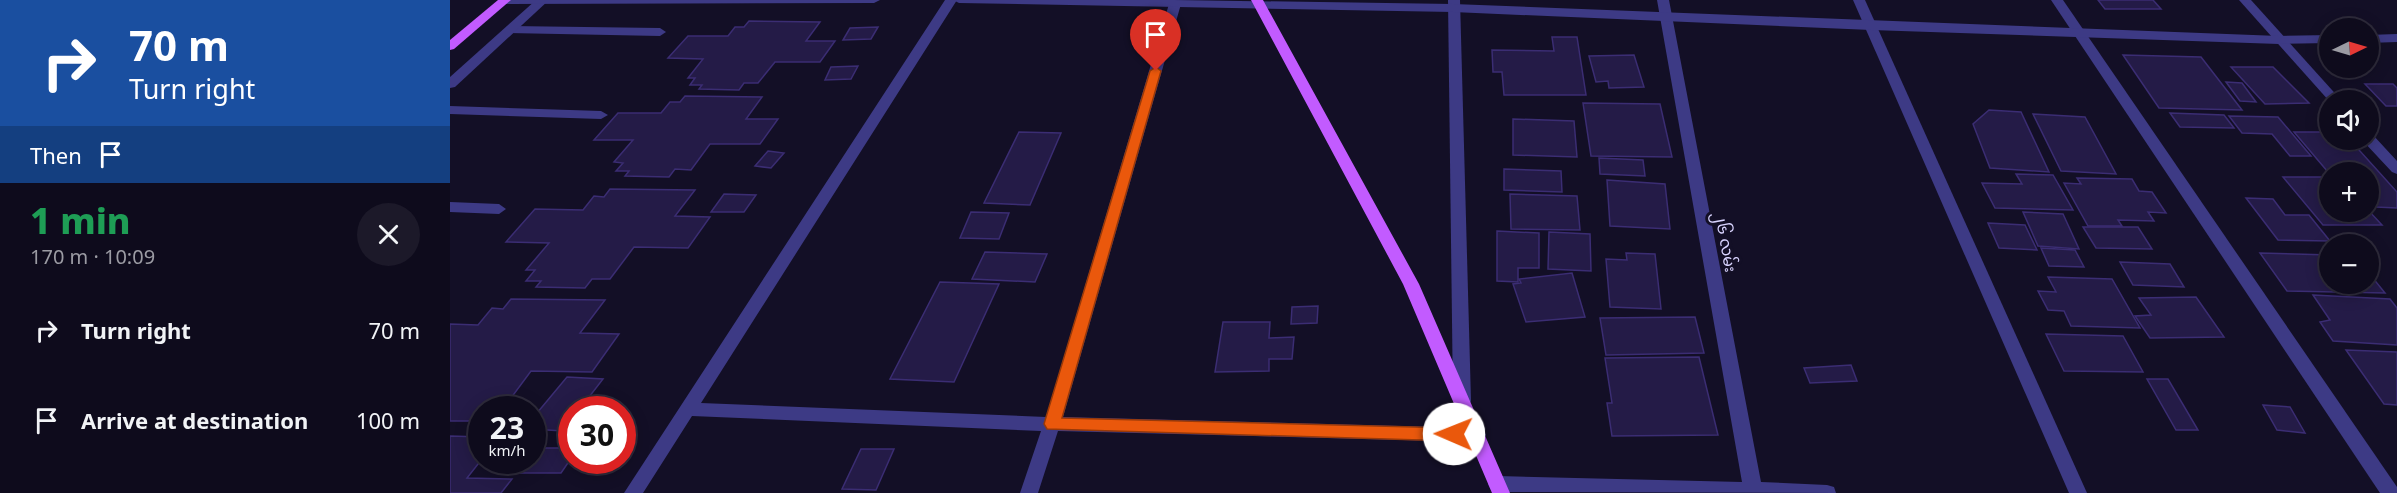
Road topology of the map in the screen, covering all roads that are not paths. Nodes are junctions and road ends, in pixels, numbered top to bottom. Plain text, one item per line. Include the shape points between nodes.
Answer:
1 (669, 0) edge
2 (874, 0) edge
3 (951, 0) edge
4 (959, 0) edge
5 (1663, 0) edge
6 (1859, 0) edge
7 (2056, 0) edge
8 (2245, 0) edge
9 (505, 1) edge
10 (543, 1) edge
11 (1263, 2) edge
12 (1175, 4) junction
13 (1453, 4) edge
14 (1666, 16) junction
15 (1870, 26) junction
16 (510, 30) junction
17 (660, 32) dead end
18 (2078, 32) junction
19 (2397, 38) edge
20 (2319, 39) edge
21 (2379, 39) edge
22 (2279, 40) junction
23 (450, 46) edge
24 (450, 84) edge
25 (2326, 90) edge
26 (450, 110) edge
27 (602, 115) dead end
28 (2379, 150) edge
29 (2397, 169) edge
30 (450, 207) edge
31 (499, 209) dead end
32 (1462, 401) junction
33 (688, 409) junction
34 (1052, 424) junction
35 (1477, 435) junction
36 (1499, 488) edge
37 (1753, 490) junction
38 (633, 493) edge
39 (1029, 493) edge
40 (1827, 493) edge
41 (2078, 493) edge
42 (2390, 493) edge

1 - 2 street
1 - 10 street
3 - 33 street
4 - 12 street
5 - 14 street, ၂၆ လမ်း
6 - 15 street
7 - 18 street
8 - 22 street
9 - 10 street
9 - 23 main road
10 - 16 street
11 - 12 street
11 - 13 street
11 - 32 main road via 1411,284
12 - 34 street
13 - 14 street
13 - 32 street
14 - 15 street
14 - 37 street, ၂၆ လမ်း
15 - 18 street
15 - 41 street
16 - 17 street
16 - 24 street
18 - 22 street
18 - 42 street
19 - 21 street
20 - 22 street
22 - 25 street
26 - 27 street
28 - 29 street
30 - 31 street
32 - 35 main road
33 - 34 street
33 - 38 street
34 - 35 street
34 - 39 street
35 - 36 main road
36 - 37 street
37 - 40 street

